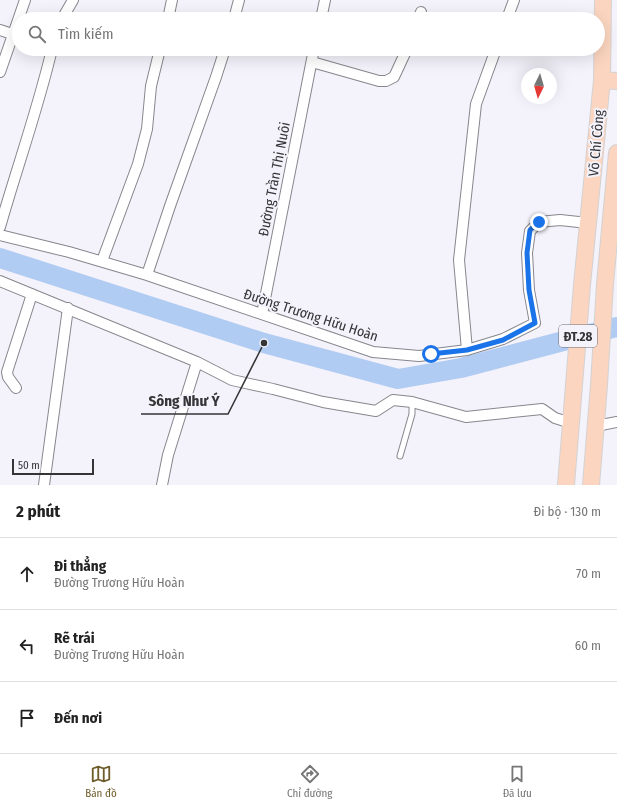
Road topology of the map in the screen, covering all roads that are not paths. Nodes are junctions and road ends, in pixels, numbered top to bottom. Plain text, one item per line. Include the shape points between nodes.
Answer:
1 (25, 0) edge
2 (73, 0) edge
3 (172, 0) edge
4 (239, 0) edge
5 (325, 0) edge
6 (514, 0) edge
7 (602, 0) edge
8 (21, 12) edge
9 (66, 12) edge
10 (169, 12) edge
11 (236, 12) edge
12 (322, 12) edge
13 (510, 12) edge
14 (603, 12) edge
15 (0, 30) edge
16 (12, 32) edge
17 (605, 34) edge
18 (12, 40) edge
19 (50, 56) edge
20 (158, 56) edge
21 (222, 56) edge
22 (313, 56) edge
23 (404, 56) edge
24 (493, 56) edge
25 (312, 62) junction
26 (0, 72) edge
27 (609, 80) edge
28 (617, 153) edge
29 (588, 223) junction
30 (614, 226) edge
31 (0, 227) edge
32 (0, 235) edge
33 (102, 261) junction
34 (147, 275) junction
35 (0, 281) edge
36 (32, 294) junction
37 (68, 308) junction
38 (262, 314) junction
39 (467, 350) junction
40 (198, 362) junction
41 (16, 388) dead end
42 (412, 402) junction
43 (617, 422) edge
44 (571, 423) junction
45 (596, 426) junction
46 (400, 456) dead end
47 (44, 485) edge
48 (162, 485) edge
49 (566, 485) edge
50 (591, 485) edge

1 - 8 street
2 - 9 street
3 - 10 street
4 - 11 street
5 - 12 street
6 - 13 street
7 - 14 main road, Võ Chí Công / ĐT.28
15 - 16 street
17 - 27 main road, Võ Chí Công / ĐT.28
18 - 26 street
19 - 31 street via 42,92
20 - 33 street via 151,86 147,129 138,164
21 - 34 street
22 - 25 street, Đường Trần Thị Nuôi
23 - 25 street via 394,77 386,81
24 - 39 street via 476,104 459,260
25 - 38 street, Đường Trần Thị Nuôi
27 - 29 main road, Võ Chí Công / ĐT.28
28 - 30 main road, Võ Chí Công / ĐT.28
29 - 39 street, Đường Trương Hữu Hoàn via 560,220 539,222 530,230 527,253 529,290 535,323 503,340
29 - 44 main road, Võ Chí Công / ĐT.28
30 - 45 main road, Võ Chí Công / ĐT.28 via 605,284
32 - 33 street, Đường Trương Hữu Hoàn
33 - 34 street, Đường Trương Hữu Hoàn
34 - 38 street, Đường Trương Hữu Hoàn
35 - 36 street
36 - 37 street
36 - 41 street via 7,372
37 - 40 street
37 - 47 street
38 - 39 street, Đường Trương Hữu Hoàn via 374,352 419,356
40 - 42 street via 232,380 323,402 376,411 393,400
40 - 48 street via 168,455
42 - 44 street via 466,417 542,409 555,418
42 - 46 lane via 412,414
43 - 45 street
44 - 49 main road, ĐT.28
45 - 50 main road, ĐT.28

